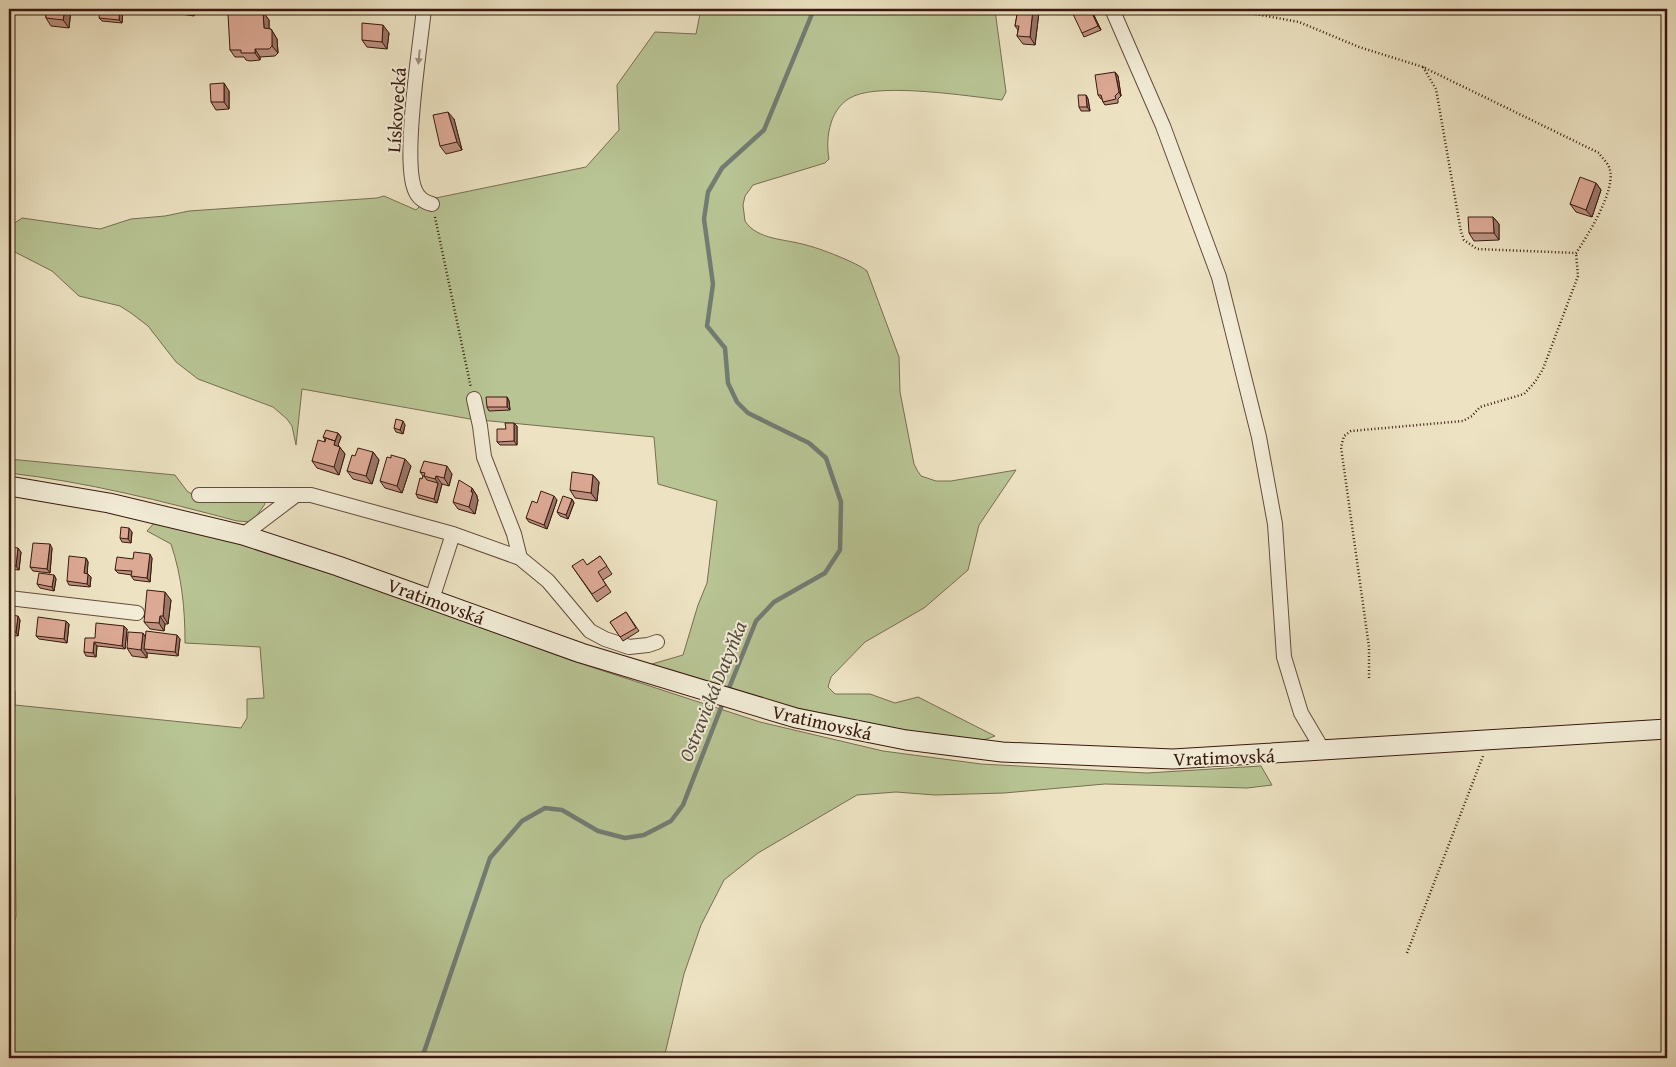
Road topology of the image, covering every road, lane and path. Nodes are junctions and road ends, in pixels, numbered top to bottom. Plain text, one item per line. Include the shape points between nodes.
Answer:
1 (424, 9) edge
2 (1112, 9) edge
3 (1228, 9) edge
4 (1423, 67) junction
5 (432, 204) joint
6 (1576, 253) junction
7 (474, 399) joint
8 (9, 486) edge
9 (296, 495) junction
10 (199, 496) dead end
11 (453, 534) junction
12 (243, 535) junction
13 (520, 558) junction
14 (9, 598) edge
15 (432, 599) junction
16 (137, 612) dead end
17 (657, 642) dead end
18 (1369, 678) dead end
19 (1667, 729) edge
20 (1489, 741) junction
21 (1324, 752) junction
22 (1407, 953) dead end

1 -> 5 street, Lískovecká via 410,158 415,191 425,202
2 - 21 street via 1163,126 1219,277 1259,437 1275,524 1284,657 1301,713
3 - 4 path via 1299,22 1359,47
4 - 6 path via 1436,88 1464,240 1477,249
4 - 6 path via 1599,153 1610,168 1610,184 1591,230
5 - 7 path
6 - 18 path via 1578,276 1543,369 1524,394 1480,406 1463,421 1351,430 1344,436 1341,447 1369,648
7 - 13 street via 484,457
8 - 12 main road, Vratimovská via 127,507
9 - 10 street
9 - 11 street via 311,495
9 - 12 street
11 - 13 street
11 - 15 street
12 - 15 main road, Vratimovská
13 - 17 street via 548,581 590,631 629,647
14 - 16 street
15 - 21 main road, Vratimovská via 580,653 786,715 906,740 1002,752 1094,758 1173,759
19 - 20 main road, Vratimovská
20 - 21 main road, Vratimovská
20 - 22 path

